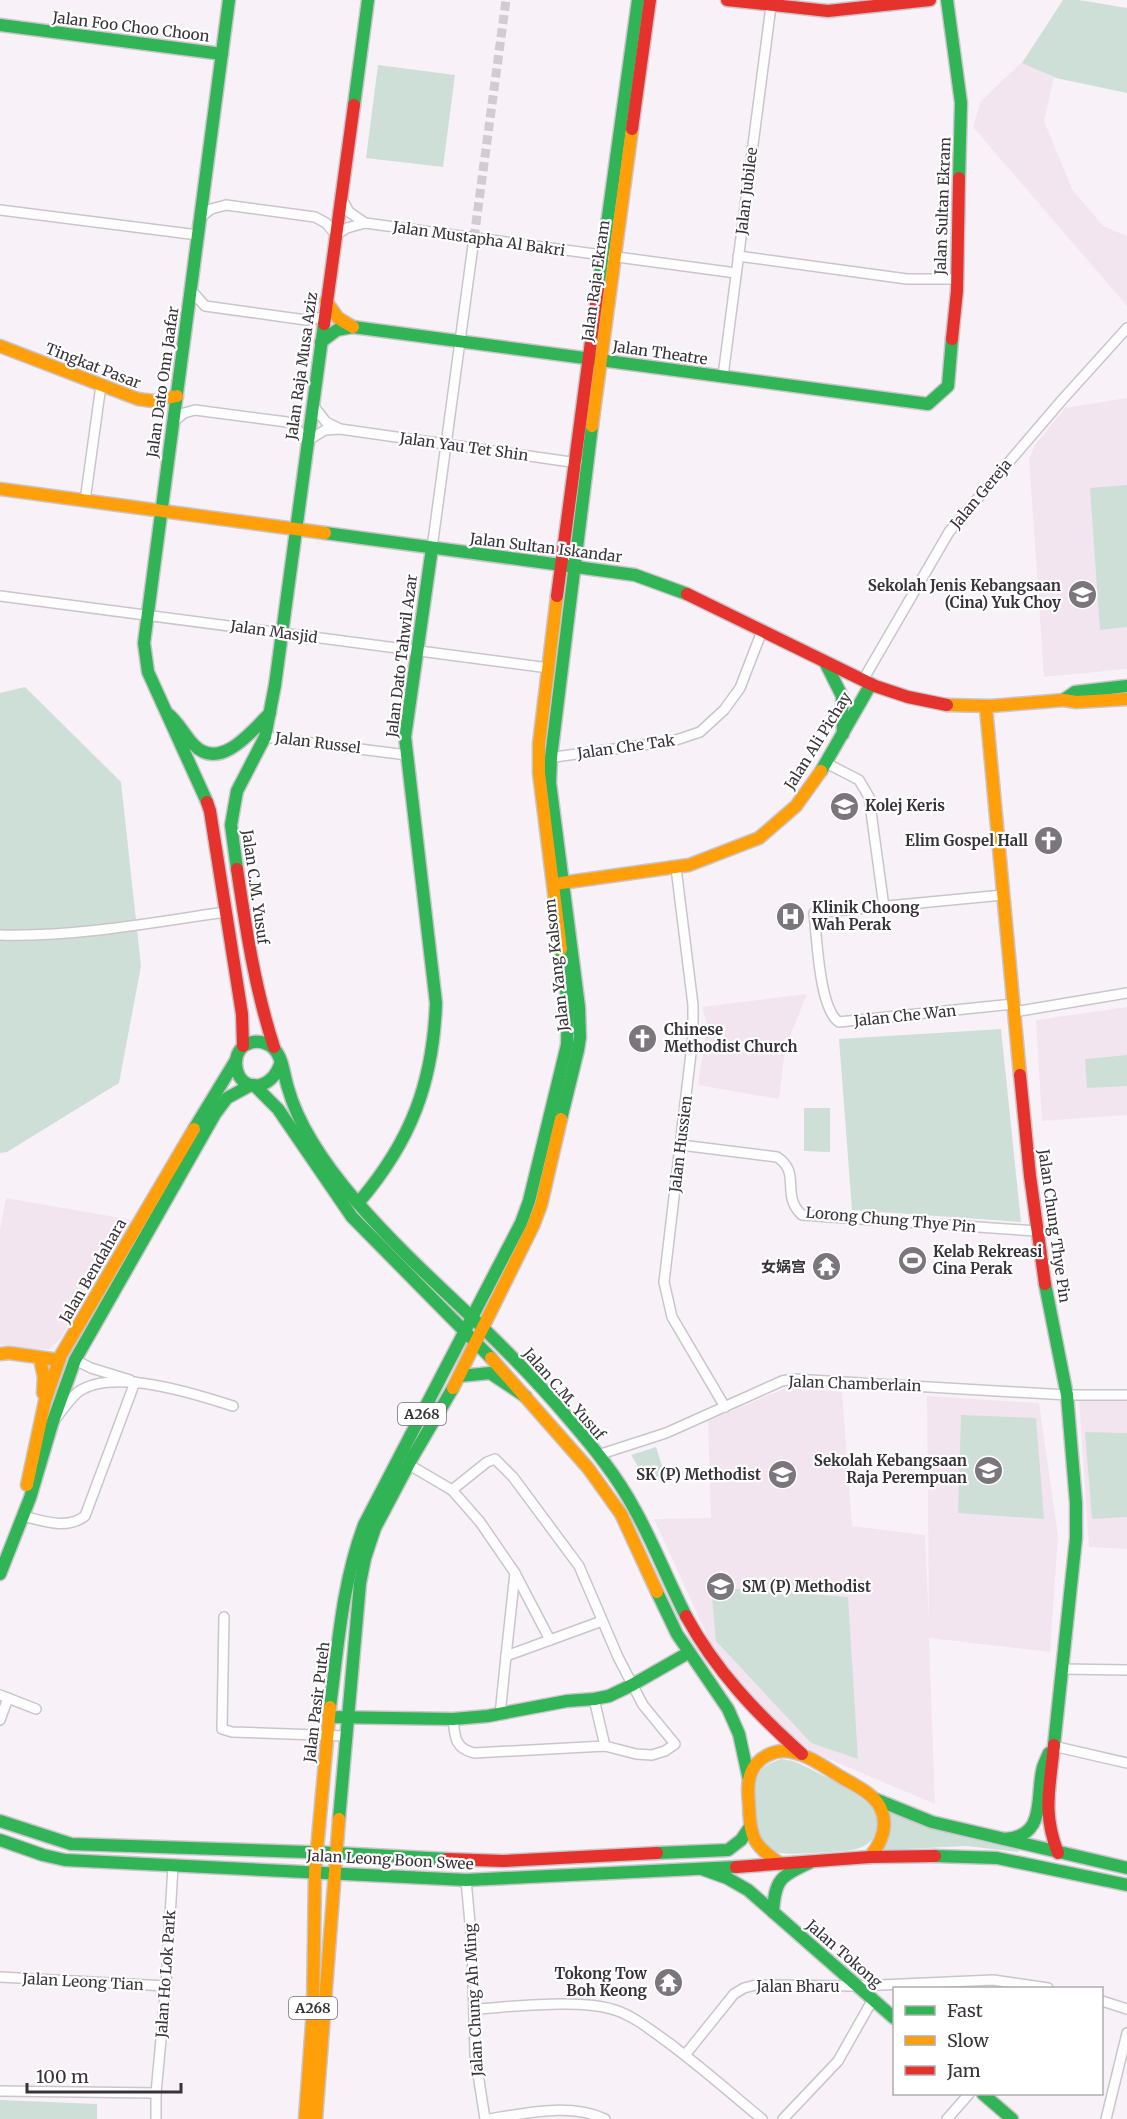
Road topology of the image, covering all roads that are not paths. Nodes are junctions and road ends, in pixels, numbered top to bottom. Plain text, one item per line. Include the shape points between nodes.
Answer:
1 (229, 0) edge
2 (368, 0) edge
3 (638, 0) edge
4 (650, 0) edge
5 (727, 0) edge
6 (947, 0) edge
7 (923, 1) edge
8 (771, 6) junction
9 (0, 25) edge
10 (222, 54) junction
11 (341, 197) junction
12 (0, 210) edge
13 (201, 217) junction
14 (365, 223) junction
15 (198, 235) junction
16 (336, 235) junction
17 (474, 238) junction
18 (609, 256) junction
19 (738, 256) junction
20 (736, 273) junction
21 (956, 279) junction
22 (191, 290) junction
23 (326, 301) junction
24 (324, 316) junction
25 (353, 327) junction
26 (1127, 327) edge
27 (460, 341) junction
28 (321, 342) junction
29 (0, 347) edge
30 (595, 359) junction
31 (723, 376) junction
32 (100, 385) junction
33 (177, 396) junction
34 (312, 404) junction
35 (928, 404) joint
36 (173, 422) junction
37 (340, 429) junction
38 (307, 441) junction
39 (446, 444) junction
40 (581, 464) junction
41 (0, 489) edge
42 (85, 501) junction
43 (161, 511) junction
44 (296, 530) junction
45 (432, 548) junction
46 (568, 566) junction
47 (0, 596) edge
48 (148, 615) junction
49 (762, 632) junction
50 (284, 633) junction
51 (416, 651) junction
52 (825, 662) junction
53 (549, 668) junction
54 (867, 682) junction
55 (1127, 686) edge
56 (1127, 699) edge
57 (1064, 700) junction
58 (986, 708) junction
59 (271, 712) junction
60 (167, 713) junction
61 (843, 734) junction
62 (266, 737) junction
63 (407, 754) junction
64 (545, 758) junction
65 (826, 763) junction
66 (676, 868) junction
67 (558, 883) junction
68 (1003, 895) junction
69 (884, 907) junction
70 (225, 912) junction
71 (0, 935) edge
72 (1127, 993) edge
73 (1014, 1008) junction
74 (243, 1046) junction
75 (274, 1047) junction
76 (236, 1060) junction
77 (281, 1061) junction
78 (252, 1085) junction
79 (562, 1092) junction
80 (194, 1139) junction
81 (681, 1145) junction
82 (359, 1202) junction
83 (1036, 1231) junction
84 (100, 1317) junction
85 (471, 1317) junction
86 (484, 1329) junction
87 (464, 1331) junction
88 (69, 1341) junction
89 (476, 1343) junction
90 (1, 1354) edge
91 (24, 1355) junction
92 (75, 1360) junction
93 (40, 1364) junction
94 (59, 1364) junction
95 (460, 1376) junction
96 (135, 1382) junction
97 (1067, 1395) junction
98 (1127, 1395) edge
99 (526, 1397) junction
100 (233, 1406) dead end
101 (724, 1407) junction
102 (41, 1415) junction
103 (51, 1424) junction
104 (598, 1455) junction
105 (403, 1462) junction
106 (452, 1490) junction
107 (22, 1516) junction
108 (515, 1573) junction
109 (0, 1574) edge
110 (224, 1617) dead end
111 (602, 1621) junction
112 (550, 1640) junction
113 (688, 1653) junction
114 (506, 1656) junction
115 (1062, 1669) junction
116 (1127, 1670) edge
117 (632, 1685) junction
118 (4, 1697) edge
119 (594, 1699) junction
120 (36, 1709) dead end
121 (500, 1715) junction
122 (329, 1717) junction
123 (347, 1717) junction
124 (453, 1719) junction
125 (0, 1720) edge
126 (327, 1736) junction
127 (345, 1736) junction
128 (606, 1746) junction
129 (1053, 1746) junction
130 (809, 1759) junction
131 (1127, 1763) edge
132 (748, 1780) junction
133 (875, 1798) junction
134 (0, 1821) edge
135 (319, 1824) junction
136 (338, 1826) junction
137 (750, 1827) junction
138 (999, 1839) junction
139 (0, 1840) edge
140 (288, 1852) junction
141 (316, 1852) junction
142 (336, 1853) junction
143 (1058, 1853) junction
144 (360, 1855) junction
145 (870, 1857) junction
146 (810, 1862) junction
147 (782, 1864) junction
148 (173, 1866) junction
149 (1127, 1868) edge
150 (701, 1869) junction
151 (291, 1870) junction
152 (315, 1871) junction
153 (335, 1872) junction
154 (364, 1874) junction
155 (466, 1880) junction
156 (1127, 1885) edge
157 (314, 1896) junction
158 (333, 1900) junction
159 (773, 1912) junction
160 (0, 1977) edge
161 (166, 1986) junction
162 (858, 1986) junction
163 (1027, 1986) edge
164 (873, 1999) junction
165 (1103, 2002) edge
166 (1127, 2008) edge
167 (474, 2009) junction
168 (893, 2017) edge
169 (1127, 2033) edge
170 (685, 2055) junction
171 (0, 2091) edge
172 (156, 2093) junction
173 (968, 2095) edge
174 (984, 2095) edge
175 (156, 2119) edge
176 (305, 2119) edge
177 (316, 2119) edge
178 (487, 2119) edge
179 (605, 2119) edge
180 (762, 2119) edge
181 (783, 2119) edge
182 (947, 2119) edge
183 (1012, 2119) edge
184 (1106, 2119) edge

1 - 10 main road, Jalan Dato Onn Jaafar
2 - 11 main road, Jalan Raja Musa Aziz
3 - 18 main road, Jalan Raja Ekram
4 - 18 main road, Jalan Raja Ekram
5 - 8 main road
6 - 21 main road, Jalan Sultan Ekram via 961,102
7 - 8 main road via 828,11
8 - 19 street, Jalan Jubilee
9 - 10 main road, Jalan Foo Choo Choon
10 - 13 main road, Jalan Dato Onn Jaafar
11 - 14 street via 349,212
11 - 16 main road, Jalan Raja Musa Aziz
12 - 15 street
13 - 15 main road, Jalan Dato Onn Jaafar
13 - 16 street via 226,205 315,217
14 - 16 street, Jalan Mustapha Al Bakri
14 - 17 street, Jalan Mustapha Al Bakri
15 - 22 main road, Jalan Dato Onn Jaafar
16 - 23 main road, Jalan Raja Musa Aziz
17 - 18 street, Jalan Mustapha Al Bakri
17 - 27 street, Jalan Dato Tahwil Azar
18 - 20 street, Jalan Mustapha Al Bakri
18 - 30 main road, Jalan Raja Ekram
19 - 20 street, Jalan Jubilee
19 - 21 street via 907,279
20 - 31 street, Jalan Jubilee
21 - 35 main road, Jalan Sultan Ekram via 948,386
22 - 24 street via 206,306 306,320
22 - 33 main road, Jalan Dato Onn Jaafar
23 - 24 main road, Jalan Raja Musa Aziz
23 - 25 main road via 338,318
24 - 28 main road, Jalan Raja Musa Aziz
25 - 27 main road, Jalan Theatre
25 - 28 main road via 337,330
26 - 54 street, Jalan Gereja via 949,532
27 - 30 main road, Jalan Theatre
27 - 39 street, Jalan Dato Tahwil Azar
28 - 34 main road, Jalan Raja Musa Aziz
29 - 32 main road, Tingkat Pasar
30 - 31 main road, Jalan Theatre
30 - 40 main road, Jalan Raja Ekram
31 - 35 main road, Jalan Theatre
32 - 33 main road, Tingkat Pasar via 145,401
32 - 42 street
33 - 36 main road, Jalan Dato Onn Jaafar
34 - 37 street via 326,422
34 - 38 main road, Jalan Raja Musa Aziz
36 - 38 street via 195,410 276,421 293,424
36 - 43 main road, Jalan Dato Onn Jaafar
37 - 38 street, Jalan Yau Tet Shin via 325,430
37 - 39 street, Jalan Yau Tet Shin
38 - 44 main road, Jalan Raja Musa Aziz
39 - 40 street, Jalan Yau Tet Shin
39 - 45 street, Jalan Dato Tahwil Azar
40 - 46 main road, Jalan Raja Ekram
41 - 42 main road, Jalan Sultan Iskandar
42 - 43 main road, Jalan Sultan Iskandar
43 - 44 main road, Jalan Sultan Iskandar
43 - 48 main road, Jalan Dato Onn Jaafar
44 - 45 main road, Jalan Sultan Iskandar
44 - 50 main road, Jalan Raja Musa Aziz
45 - 46 main road, Jalan Sultan Iskandar
45 - 51 main road, Jalan Dato Tahwil Azar
46 - 49 main road, Jalan Sultan Iskandar via 646,578
46 - 53 main road, Jalan Yang Kalsom
46 - 64 main road, Jalan Yang Kalsom
47 - 48 street, Jalan Masjid
48 - 50 street, Jalan Masjid
48 - 60 main road, Jalan Dato Onn Jaafar via 143,660
49 - 52 main road, Jalan Sultan Iskandar
49 - 64 street, Jalan Che Tak via 740,688 700,732 673,741
50 - 51 street, Jalan Masjid
50 - 59 main road, Jalan Raja Musa Aziz
51 - 53 street, Jalan Masjid
51 - 63 main road, Jalan Dato Tahwil Azar via 406,722
52 - 54 main road, Jalan Sultan Iskandar
52 - 61 main road via 841,691
53 - 64 main road, Jalan Yang Kalsom
54 - 58 main road, Jalan Sultan Iskandar via 918,700
54 - 61 main road, Jalan Ali Pichay
55 - 57 main road, Jalan Sultan Iskandar via 1075,692
56 - 57 main road, Jalan Sultan Iskandar
57 - 58 main road, Jalan Sultan Iskandar
58 - 68 main road, Jalan Chung Thye Pin
59 - 60 main road via 235,747 214,755 196,747 178,721
59 - 62 main road, Jalan Raja Musa Aziz
60 - 70 main road, Jalan Dato Onn Jaafar via 210,811
61 - 65 main road, Jalan Ali Pichay
62 - 63 street, Jalan Russel
62 - 75 main road, Jalan C.M. Yusuf via 237,791 231,825 250,955
63 - 82 main road, Jalan Dato Tahwil Azar via 436,1003 435,1043 425,1088 405,1138
64 - 67 main road, Jalan Yang Kalsom via 539,773
65 - 66 main road, Jalan Ali Pichay via 796,806 759,838
65 - 69 street via 860,780 866,789
66 - 67 main road, Jalan Ali Pichay
66 - 81 street, Jalan Hussien via 693,1025
67 - 79 main road, Jalan Yang Kalsom via 580,1022 578,1050
68 - 69 street
68 - 73 main road, Jalan Chung Thye Pin
69 - 73 street, Jalan Che Wan via 814,913 823,989 834,1019 839,1022
70 - 71 street via 87,931
70 - 74 main road via 242,1014
72 - 73 street
73 - 83 main road, Jalan Chung Thye Pin
74 - 75 main road via 255,1041
74 - 76 main road
75 - 77 main road
76 - 78 main road via 237,1072
76 - 80 main road, Jalan Bendahara
77 - 78 main road via 280,1070 270,1083
77 - 82 main road, Jalan C.M. Yusuf via 300,1119
78 - 80 main road, Jalan Bendahara via 221,1105
78 - 87 main road, Jalan C.M. Yusuf via 278,1108 352,1217
79 - 85 main road, Jalan Yang Kalsom via 521,1223
79 - 86 main road, Jalan Yang Kalsom via 538,1211
80 - 84 main road, Jalan Bendahara
80 - 88 main road, Jalan Bendahara
81 - 83 street, Lorong Chung Thye Pin via 777,1157 789,1171 791,1197 802,1215
81 - 101 street, Jalan Hussien via 665,1268 666,1295 680,1334
82 - 85 main road, Jalan C.M. Yusuf
83 - 97 main road, Jalan Chung Thye Pin
84 - 92 main road, Jalan Bendahara
84 - 94 main road via 69,1358
85 - 86 main road, Jalan C.M. Yusuf
85 - 87 main road, Jalan Pasir Puteh
85 - 89 main road
86 - 89 main road, Jalan Yang Kalsom
86 - 104 main road, Jalan C.M. Yusuf
87 - 89 main road, Jalan C.M. Yusuf
87 - 105 main road, Jalan Pasir Puteh / A268
88 - 91 main road
88 - 94 main road, Jalan Bendahara
89 - 95 main road, Jalan Pasir Puteh / A268
89 - 99 main road, Jalan C.M. Yusuf
90 - 91 main road
90 - 93 main road via 8,1359
91 - 94 main road
92 - 96 street
92 - 103 main road, Jalan Bendahara
93 - 94 main road
93 - 102 main road via 44,1377
94 - 102 main road, Jalan Bendahara
94 - 103 main road via 63,1372
95 - 99 main road via 490,1373
95 - 105 main road, Jalan Pasir Puteh / A268
96 - 100 street via 185,1391
96 - 103 street via 87,1388 71,1399
96 - 107 street via 85,1516 68,1524
97 - 98 street, Jalan Chamberlain
97 - 101 street, Jalan Chamberlain via 792,1379
97 - 115 main road, Jalan Chung Thye Pin via 1076,1538
99 - 113 main road, Jalan C.M. Yusuf via 612,1499
101 - 104 street, Jalan Chamberlain via 663,1434
102 - 107 main road, Jalan Bendahara
103 - 107 main road, Jalan Bendahara
104 - 130 main road, Jalan C.M. Yusuf via 632,1503 708,1654 760,1717
105 - 106 street
105 - 122 main road, Jalan Pasir Puteh / A268 via 364,1525 353,1555
105 - 123 main road, Jalan Pasir Puteh / A268 via 365,1558
106 - 108 street
106 - 111 street via 495,1458 579,1566
107 - 109 main road, Jalan Bendahara
108 - 112 street
108 - 114 street
110 - 126 street via 222,1729
111 - 112 street
111 - 117 street
112 - 114 street
113 - 117 main road
113 - 132 main road, Jalan C.M. Yusuf via 728,1709 744,1750
114 - 121 street
115 - 116 street
115 - 129 main road, Jalan Chung Thye Pin
117 - 119 main road
117 - 128 street via 675,1744 652,1755
118 - 120 street
118 - 125 street
119 - 121 main road
119 - 128 street
121 - 124 main road
122 - 123 main road
122 - 126 main road, Jalan Pasir Puteh / A268
123 - 124 main road
123 - 127 main road, Jalan Pasir Puteh / A268
124 - 128 street via 459,1746 474,1753
126 - 127 street
126 - 135 main road, Jalan Pasir Puteh / A268
127 - 136 main road, Jalan Pasir Puteh / A268
129 - 131 street
129 - 138 main road, Jalan Chung Thye Pin via 1043,1767 1032,1827 1011,1839
129 - 143 main road, Jalan Chung Thye Pin via 1048,1823
130 - 132 main road via 789,1751 768,1755 752,1769
130 - 133 main road
132 - 137 main road
133 - 138 main road via 932,1822
133 - 145 main road via 885,1820 878,1847
134 - 140 main road, Jalan Leong Boon Swee via 71,1844
135 - 140 main road via 304,1846
135 - 141 main road, Jalan Pasir Puteh / A268
136 - 142 main road, Jalan Pasir Puteh / A268
136 - 144 main road via 347,1847
137 - 144 main road, Jalan Leong Boon Swee via 746,1836 728,1850 503,1861
137 - 147 main road via 755,1843
138 - 143 main road
139 - 148 main road, Jalan Leong Boon Swee via 65,1860
140 - 141 main road, Jalan Leong Boon Swee
141 - 142 main road, Jalan Leong Boon Swee
141 - 152 main road, Jalan Pasir Puteh / A268
142 - 144 main road, Jalan Leong Boon Swee
142 - 153 main road, Jalan Pasir Puteh / A268
143 - 149 main road
145 - 146 main road
145 - 156 main road via 997,1858
146 - 147 main road
146 - 159 main road via 778,1880
147 - 150 main road, Jalan Leong Boon Swee
148 - 151 main road, Jalan Leong Boon Swee
148 - 161 street, Jalan Ho Lok Park
150 - 155 main road, Jalan Leong Boon Swee
150 - 159 main road, Jalan Tokong via 748,1890
151 - 152 main road, Jalan Leong Boon Swee
151 - 157 main road via 303,1877
152 - 153 main road, Jalan Leong Boon Swee
152 - 157 main road, Jalan Pasir Puteh / A268
153 - 154 main road, Jalan Leong Boon Swee
153 - 158 main road, Jalan Pasir Puteh / A268
154 - 155 main road, Jalan Leong Boon Swee
154 - 158 main road via 349,1879
155 - 167 street, Jalan Chung Ah Ming
157 - 176 main road, Jalan Pasir Puteh / A268 via 313,2010
158 - 177 main road, Jalan Pasir Puteh / A268
159 - 162 main road, Jalan Tokong
160 - 161 street, Jalan Leong Tian
161 - 172 street, Jalan Ho Lok Park
162 - 163 street, Jalan Bharu via 993,1980
162 - 164 main road, Jalan Tokong
162 - 170 street, Jalan Bharu via 744,1988 734,1994
164 - 168 main road, Jalan Tokong
164 - 181 street via 838,2061
165 - 166 street
167 - 170 street via 598,2006 640,2022
167 - 178 street, Jalan Chung Ah Ming via 475,2055
169 - 184 street
170 - 180 street
171 - 172 street
172 - 175 street, Jalan Ho Lok Park
173 - 182 street
174 - 183 main road
178 - 179 street via 540,2111 580,2111

